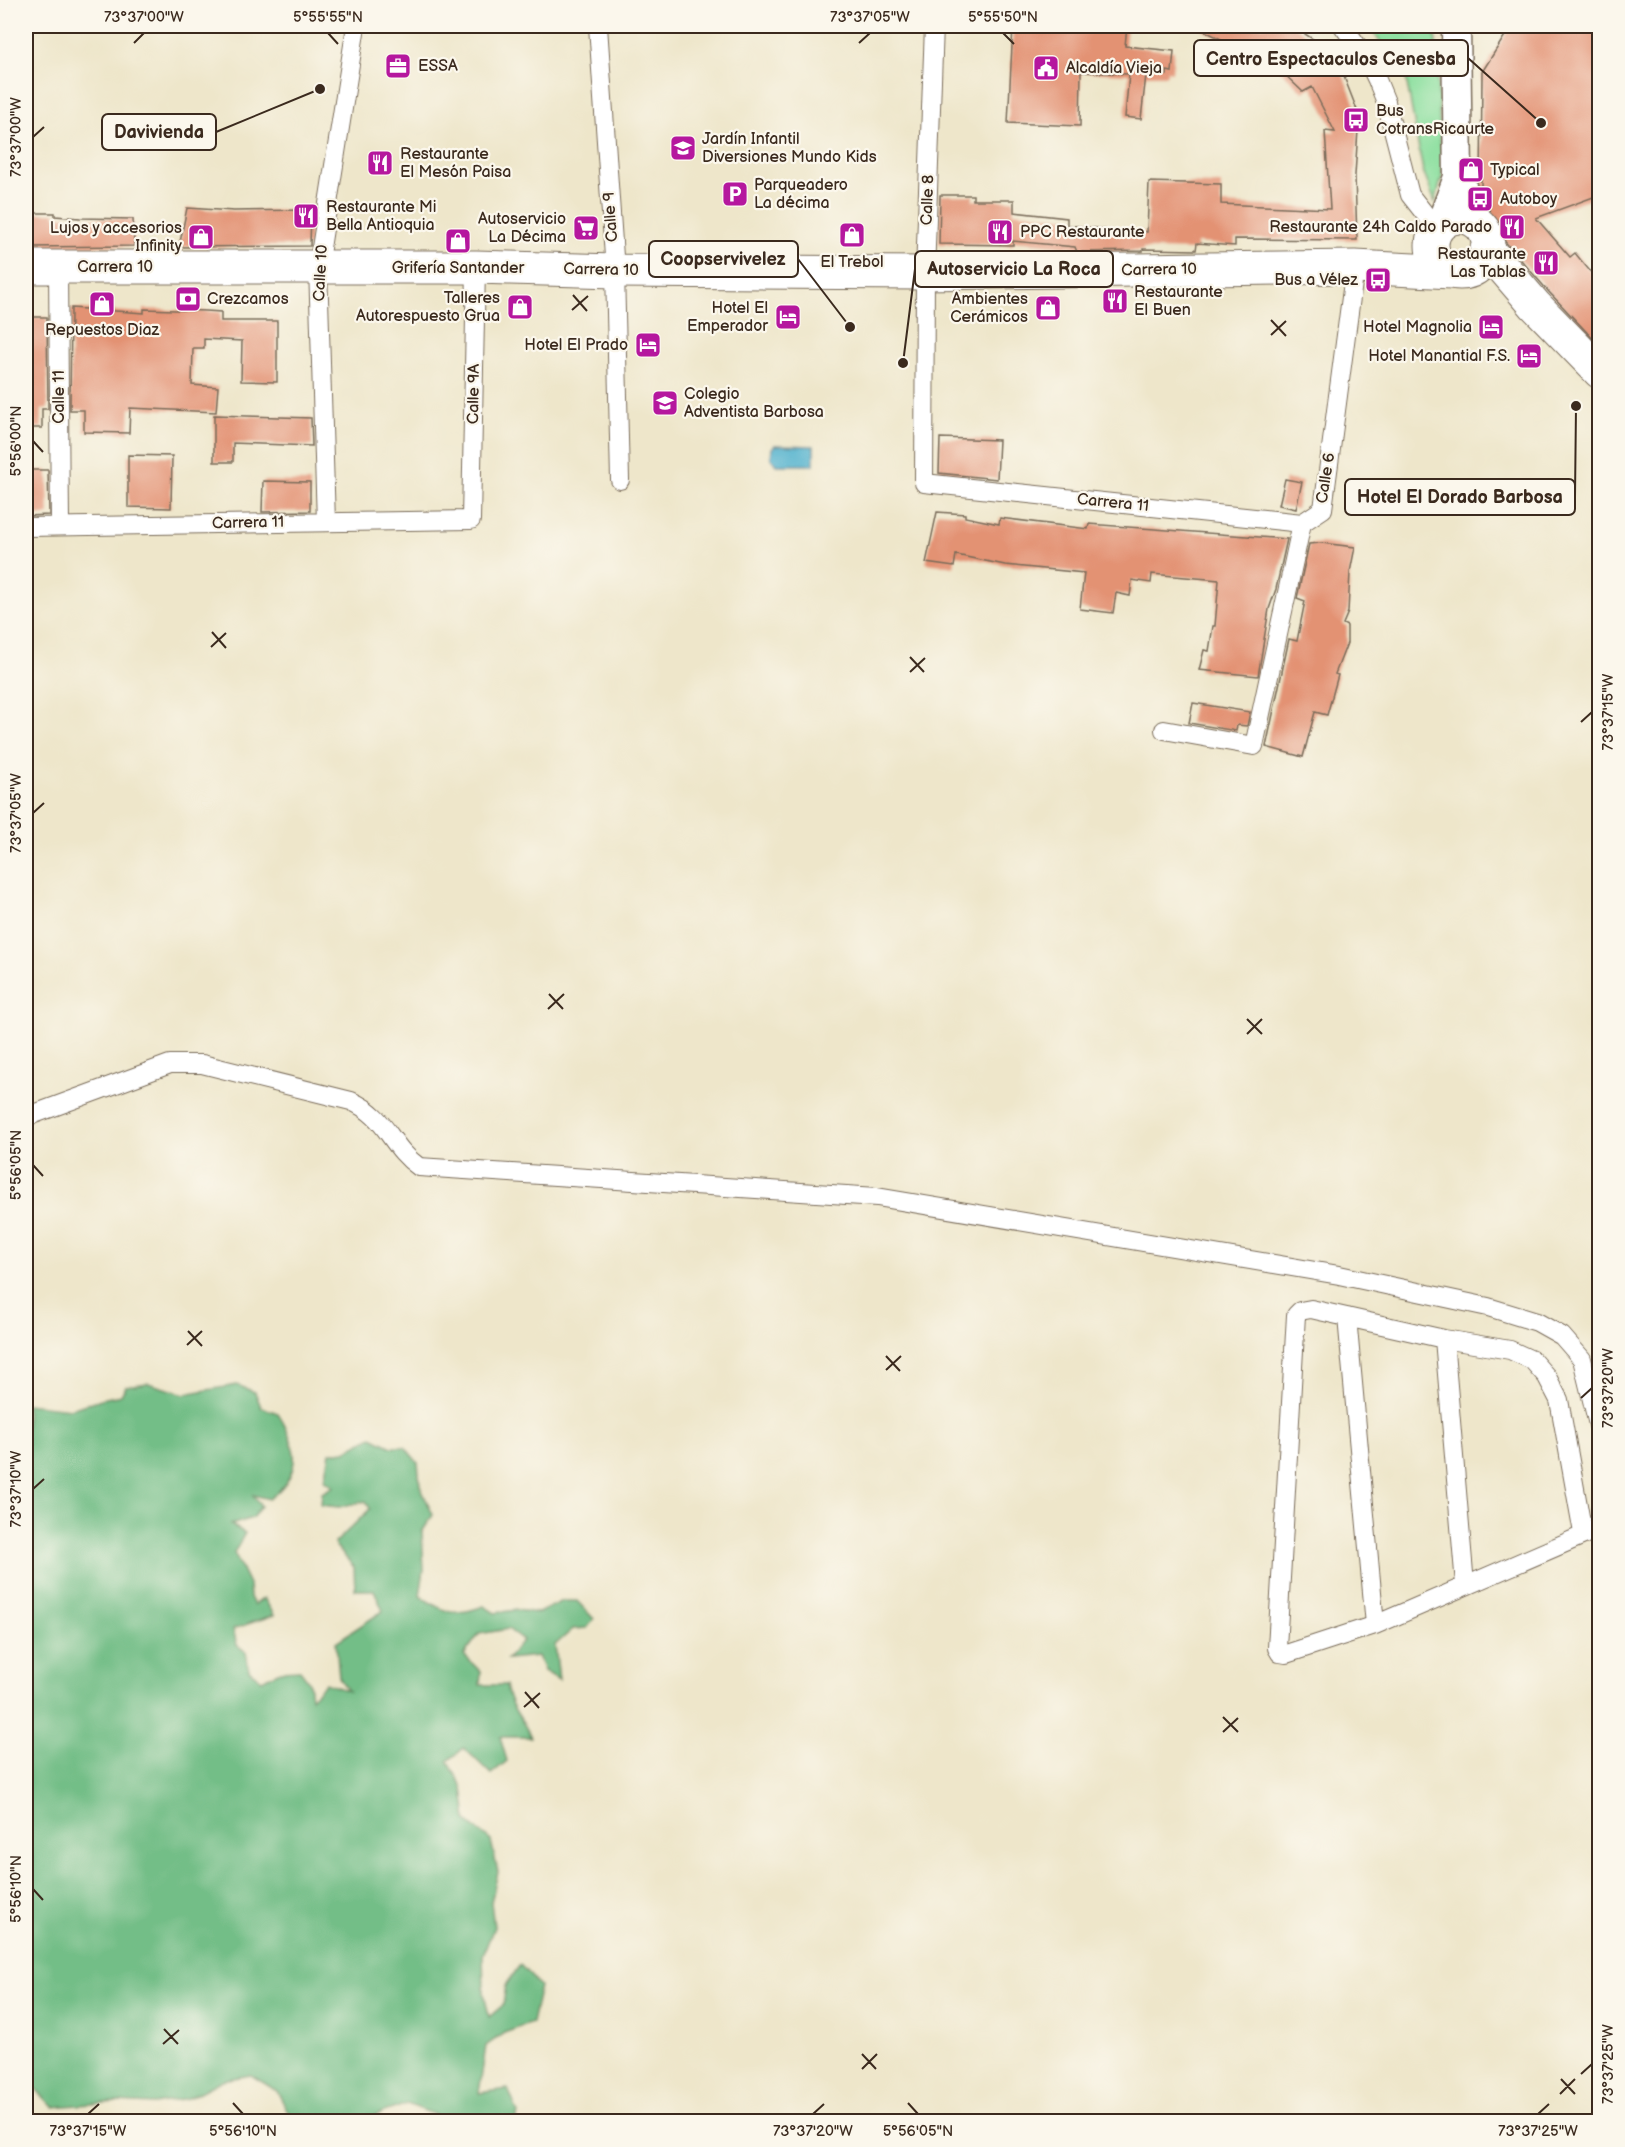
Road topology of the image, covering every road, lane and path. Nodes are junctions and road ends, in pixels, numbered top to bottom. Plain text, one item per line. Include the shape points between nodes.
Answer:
1 (356, 26) edge
2 (598, 26) edge
3 (934, 26) edge
4 (1343, 26) edge
5 (1456, 26) edge
6 (1458, 177) junction
7 (1437, 228) junction
8 (1471, 254) junction
9 (26, 267) edge
10 (58, 267) junction
11 (318, 267) junction
12 (476, 267) junction
13 (1355, 267) junction
14 (1392, 268) junction
15 (615, 271) junction
16 (925, 273) junction
17 (1599, 372) edge
18 (620, 480) dead end
19 (924, 483) joint
20 (471, 520) joint
21 (326, 522) junction
22 (1302, 523) junction
23 (26, 526) edge
24 (60, 526) junction
25 (1164, 730) dead end
26 (26, 1117) edge
27 (1347, 1317) junction
28 (1444, 1339) junction
29 (1599, 1433) edge
30 (1591, 1530) edge
31 (1466, 1584) junction
32 (1376, 1625) junction

1 - 11 street, Calle 10
2 - 15 street, Calle 9
3 - 16 street, Calle 8
4 - 7 street via 1367,59 1386,102 1410,195
5 - 6 main road
6 - 7 main road
6 - 8 main road
7 - 8 highway via 1453,217 1466,217
7 - 8 highway via 1432,249 1438,263
7 - 14 highway
8 - 14 highway, Carrera 10
8 - 17 highway via 1535,304
9 - 10 highway, Carrera 10
10 - 11 highway, Carrera 10
10 - 24 street, Calle 11
11 - 12 highway, Carrera 10
11 - 21 street, Calle 10
12 - 15 highway, Carrera 10
12 - 20 street, Calle 9A
13 - 14 highway, Carrera 10
13 - 16 highway, Carrera 10
13 - 22 street, Calle 6 via 1323,509
15 - 16 highway, Carrera 10
15 - 18 street, Calle 9
16 - 19 street, Calle 8
19 - 22 street, Carrera 11
20 - 21 street, Carrera 11
21 - 24 street, Carrera 11
22 - 25 street, Calle 6 via 1254,746
23 - 24 street, Carrera 11
26 - 29 street via 170,1064 202,1064 368,1108 405,1157 419,1167 877,1197 1339,1275 1488,1307 1537,1322 1562,1336 1582,1359
27 - 28 street
27 - 32 street
27 - 32 street via 1311,1309 1296,1315 1277,1648 1286,1654
28 - 30 street via 1510,1350 1532,1360 1547,1377 1559,1400
28 - 31 street
30 - 31 street
31 - 32 street

